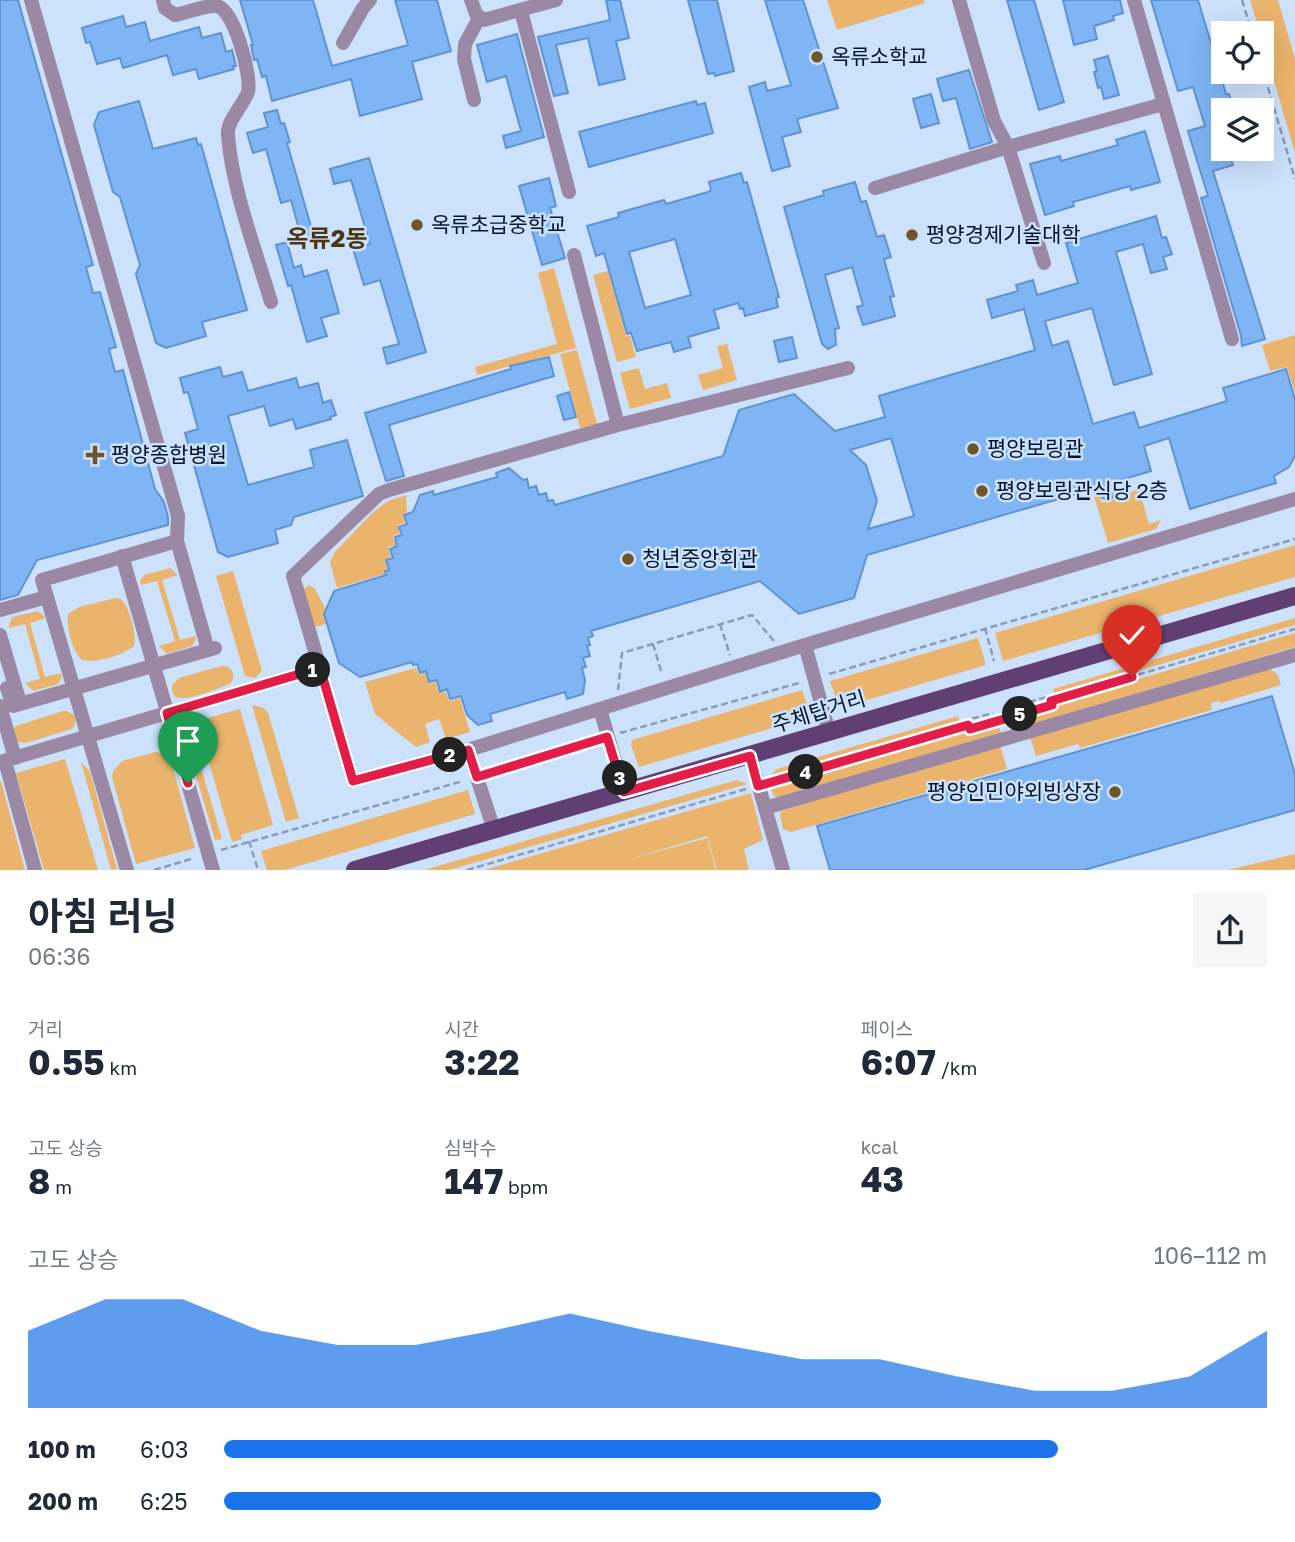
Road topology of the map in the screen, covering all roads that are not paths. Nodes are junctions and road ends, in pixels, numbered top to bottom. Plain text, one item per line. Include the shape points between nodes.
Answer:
1 (31, 0) edge
2 (163, 0) edge
3 (370, 0) edge
4 (471, 0) edge
5 (556, 0) edge
6 (959, 0) edge
7 (1134, 0) edge
8 (512, 8) edge
9 (479, 18) junction
10 (343, 43) dead end
11 (474, 100) dead end
12 (1163, 104) junction
13 (1008, 147) junction
14 (875, 188) dead end
15 (569, 192) dead end
16 (574, 255) dead end
17 (1044, 263) dead end
18 (271, 302) dead end
19 (1232, 339) dead end
20 (848, 368) dead end
21 (618, 425) junction
22 (1295, 499) edge
23 (177, 541) junction
24 (122, 556) junction
25 (1295, 596) edge
26 (47, 597) junction
27 (0, 610) edge
28 (212, 630) dead end
29 (0, 635) edge
30 (805, 645) junction
31 (208, 650) junction
32 (1295, 655) edge
33 (154, 666) junction
34 (320, 668) junction
35 (7, 688) dead end
36 (74, 689) junction
37 (20, 704) junction
38 (0, 706) edge
39 (600, 709) junction
40 (167, 713) junction
41 (829, 732) junction
42 (88, 736) junction
43 (468, 750) junction
44 (750, 756) junction
45 (7, 760) edge
46 (624, 792) junction
47 (765, 808) junction
48 (494, 830) junction
49 (35, 870) edge
50 (127, 870) edge
51 (213, 870) edge
52 (355, 870) edge
53 (783, 870) edge

1 - 23 street via 178,516
2 - 18 street via 175,15 215,6 224,8 231,18 249,75 248,91 227,131 234,173
3 - 10 street
4 - 9 street
5 - 8 street
6 - 13 street via 994,121
7 - 12 street
8 - 9 street
8 - 15 street
9 - 11 street via 465,44 464,59
12 - 13 street
12 - 19 street
13 - 14 street
13 - 17 street
16 - 21 street
20 - 21 street
21 - 34 street via 379,495 293,576
22 - 30 street
23 - 24 street
23 - 31 street
24 - 26 street via 42,580
24 - 33 street
25 - 41 main road, 주체탑거리
26 - 27 street
26 - 36 street
28 - 31 street via 217,648
29 - 37 street
30 - 39 street
30 - 41 street
31 - 33 street
32 - 47 street
33 - 36 street
33 - 40 street
34 - 40 street
34 - 43 street via 353,781
35 - 37 street via 13,706
36 - 37 street
36 - 42 street
38 - 45 street
39 - 43 street
39 - 46 street
40 - 42 street
40 - 51 street
41 - 44 main road, 주체탑거리
42 - 45 street
42 - 50 street
43 - 48 street
44 - 46 main road, 주체탑거리
44 - 47 street
45 - 49 street
46 - 48 main road, 주체탑거리
47 - 53 street
48 - 52 main road, 주체탑거리

